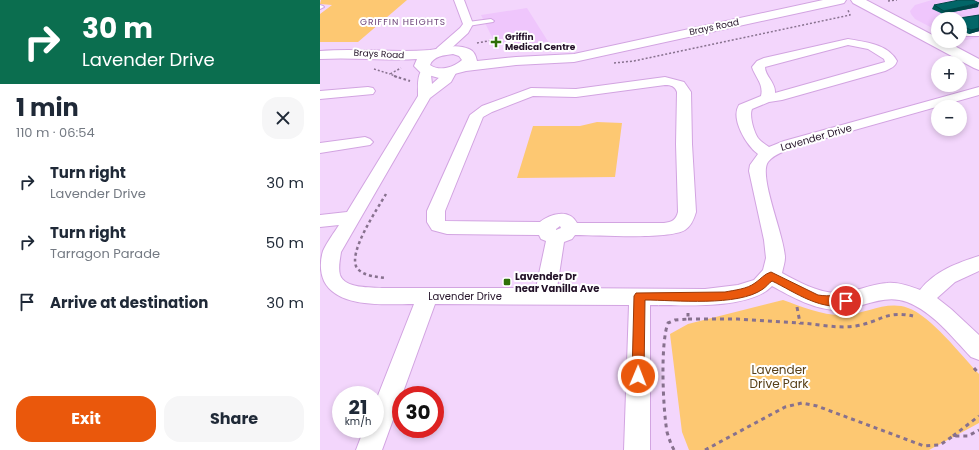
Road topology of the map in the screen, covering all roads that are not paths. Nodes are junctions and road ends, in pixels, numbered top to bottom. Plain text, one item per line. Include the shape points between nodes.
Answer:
1 (459, 0) edge
2 (840, 0) edge
3 (857, 0) edge
4 (491, 21) dead end
5 (466, 28) junction
6 (979, 34) edge
7 (967, 35) edge
8 (436, 53) junction
9 (323, 55) edge
10 (464, 58) junction
11 (979, 65) edge
12 (425, 68) junction
13 (368, 91) dead end
14 (979, 91) edge
15 (769, 92) junction
16 (320, 95) edge
17 (425, 96) junction
18 (365, 142) dead end
19 (320, 148) edge
20 (768, 153) junction
21 (353, 217) junction
22 (320, 221) edge
23 (557, 232) junction
24 (979, 263) edge
25 (771, 276) junction
26 (325, 280) edge
27 (428, 296) junction
28 (545, 296) junction
29 (640, 296) junction
30 (920, 309) junction
31 (979, 350) edge
32 (369, 450) edge
33 (637, 450) edge

1 - 5 street
2 - 10 main road, Brays Road via 564,59 516,61
3 - 11 main road
4 - 5 lane
5 - 8 street
5 - 10 street
6 - 7 lane
8 - 9 main road, Brays Road via 397,56 345,53
8 - 10 main road, Brays Road via 453,50
8 - 12 main road via 424,60
9 - 12 main road, Brays Road
10 - 12 main road, Brays Road via 443,72
10 - 17 street, Lavender Drive via 446,79
12 - 17 street
13 - 16 street
14 - 20 street, Lavender Drive via 790,144
15 - 15 street via 777,97 881,68 891,61 871,46 852,42 839,43 761,64 758,69
15 - 20 street via 743,110 750,139
17 - 21 street, Lavender Drive
18 - 19 street
20 - 25 street, Lavender Drive via 760,161 757,170 776,254
21 - 22 street
21 - 26 street, Lavender Drive via 332,252
23 - 23 street via 664,229 679,226 685,221 687,212 684,92 680,86 665,81 576,93 531,92 478,115 436,211 438,225 446,228
23 - 28 street
24 - 30 street via 937,282
25 - 29 street, Lavender Drive via 758,287 739,294
25 - 30 street via 826,301 846,301 880,291 906,293
26 - 27 street, Lavender Drive via 353,294
27 - 28 street, Lavender Drive
27 - 32 street
28 - 29 street, Lavender Drive
29 - 33 street
30 - 31 street via 945,318

